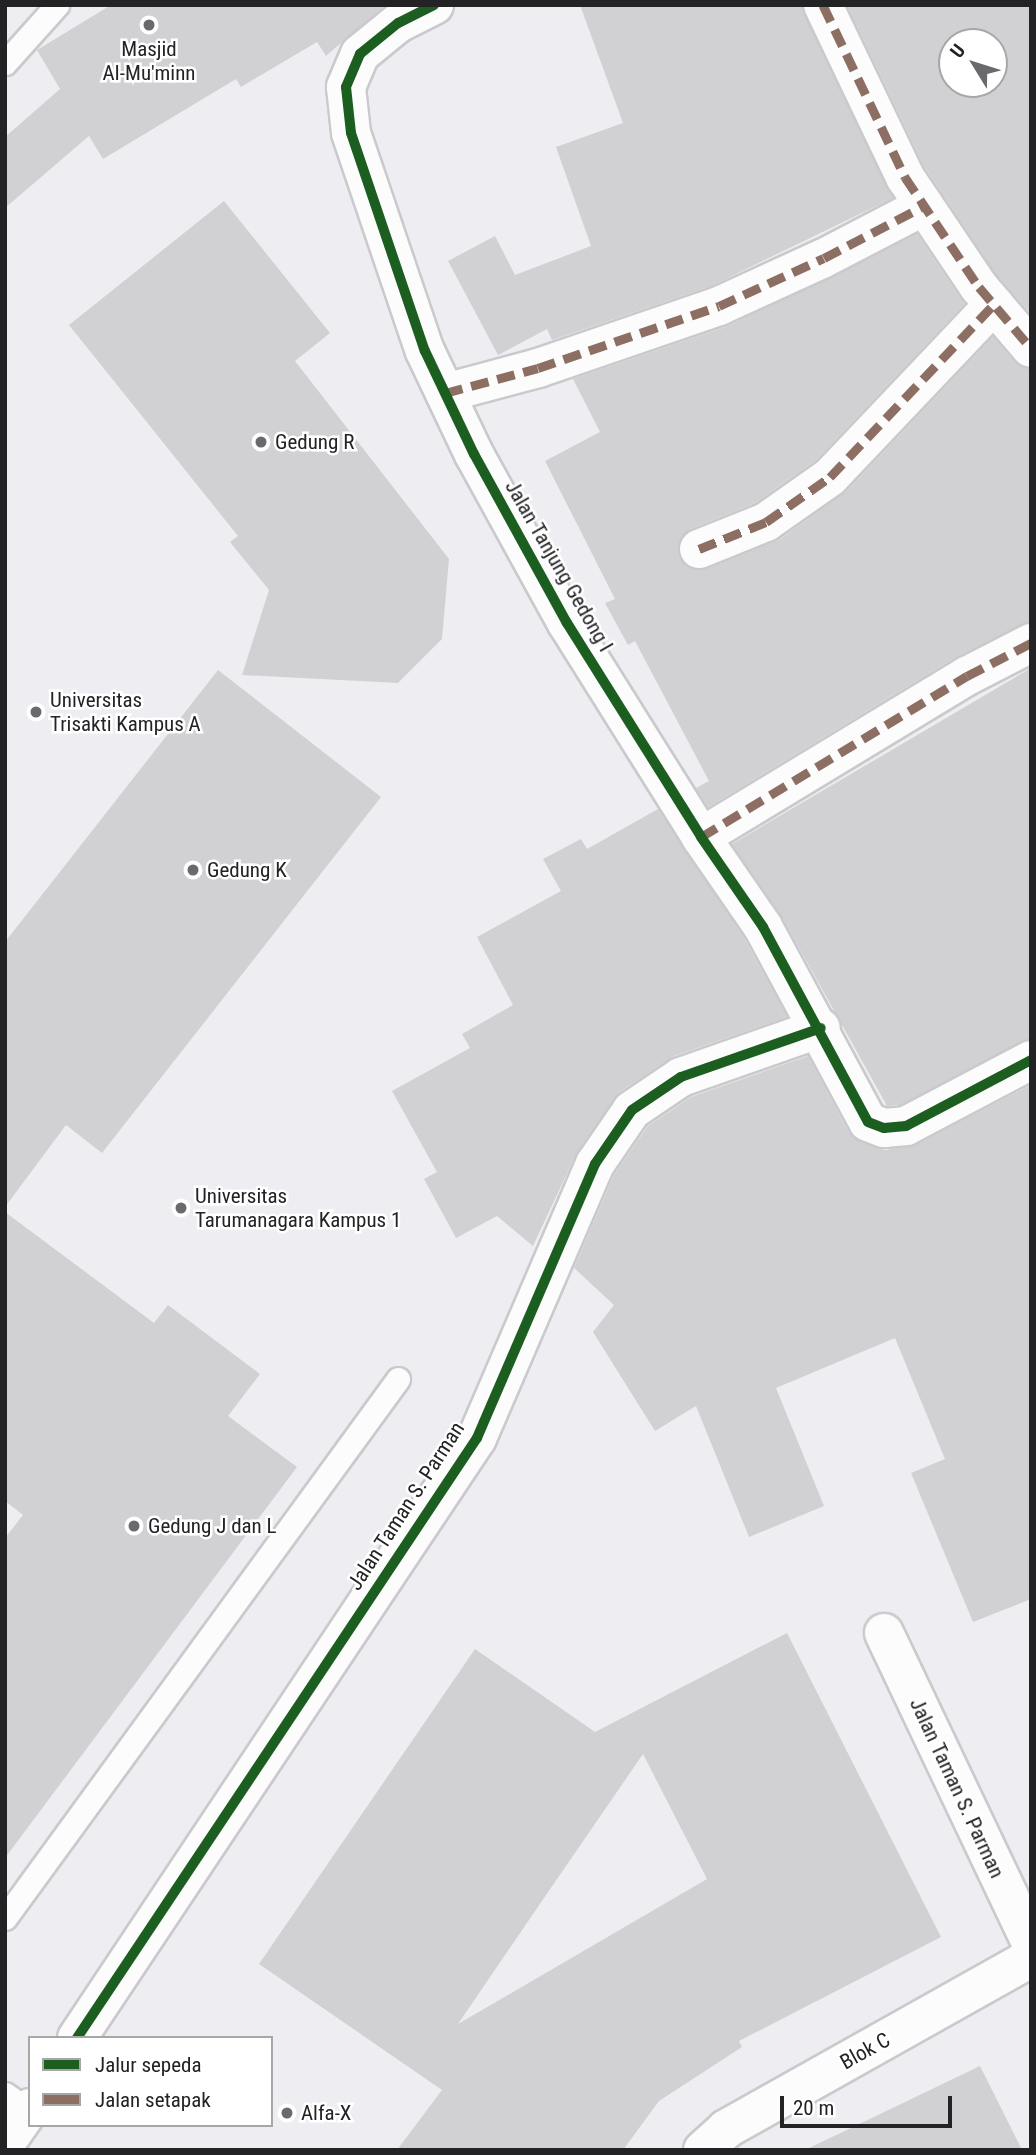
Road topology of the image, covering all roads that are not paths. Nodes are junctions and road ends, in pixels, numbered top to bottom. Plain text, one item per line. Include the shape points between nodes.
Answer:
1 (57, 5) edge
2 (435, 5) edge
3 (823, 5) edge
4 (5, 63) edge
5 (924, 206) junction
6 (994, 304) junction
7 (1031, 348) edge
8 (445, 393) junction
9 (699, 549) dead end
10 (1031, 643) edge
11 (701, 837) junction
12 (821, 1028) junction
13 (1031, 1060) edge
14 (398, 1379) dead end
15 (884, 1633) dead end
16 (5, 1917) edge
17 (1031, 1942) edge
18 (1031, 1958) edge
19 (78, 2036) edge
20 (21, 2104) edge
21 (5, 2144) edge
22 (703, 2150) edge

1 - 4 lane
2 - 8 street, Jalan Tanjung Gedong I via 398,23 360,54 346,87 351,133 373,208
3 - 5 street via 905,177
5 - 6 street
5 - 8 street via 719,306 538,368
6 - 7 street
6 - 9 street via 830,477 766,522
8 - 11 street, Jalan Tanjung Gedong I via 567,624
10 - 11 street via 967,676
11 - 12 street, Jalan Tanjung Gedong I via 763,926
12 - 13 street, Jalan Tanjung Gedong I via 858,1110 867,1122 884,1128 906,1126
12 - 19 street, Jalan Taman S. Parman via 681,1077 632,1110 595,1164 477,1438
14 - 16 lane
15 - 17 street, Jalan Taman S. Parman
18 - 22 street, Blok C via 726,2129
20 - 21 street

